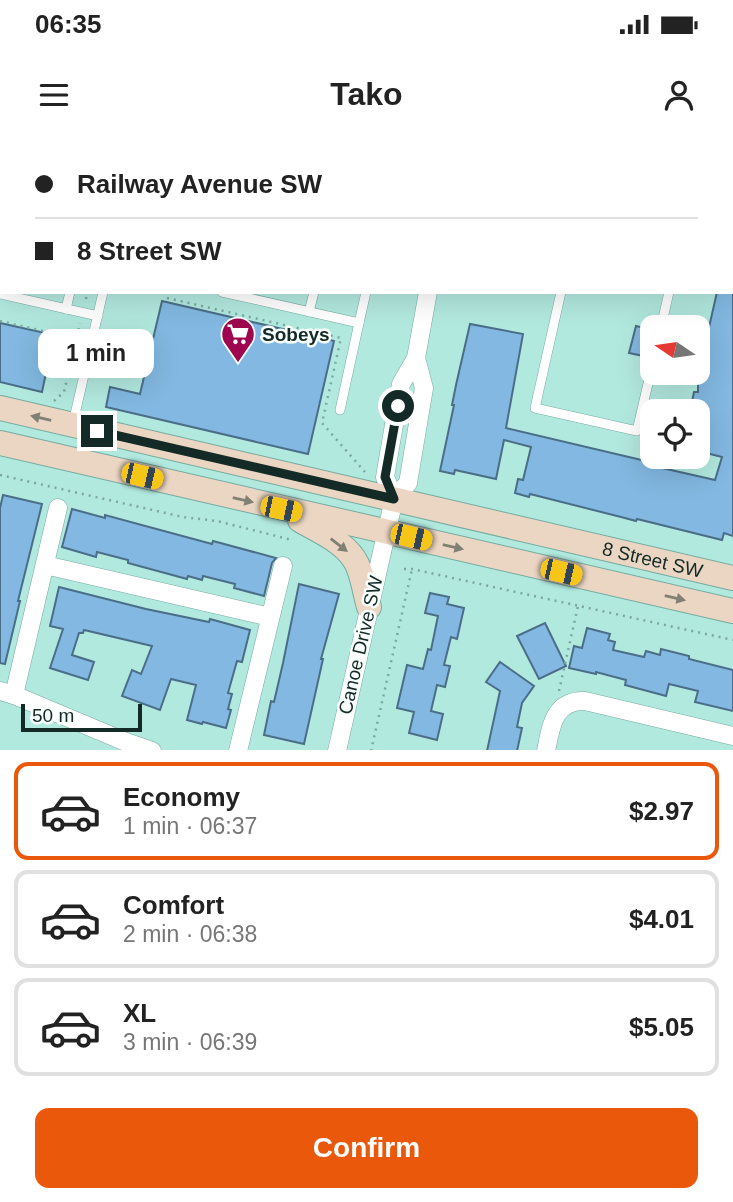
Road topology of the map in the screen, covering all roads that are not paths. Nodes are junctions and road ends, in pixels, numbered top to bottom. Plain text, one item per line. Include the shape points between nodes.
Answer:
1 (0, 294) edge
2 (70, 294) edge
3 (103, 294) edge
4 (231, 294) edge
5 (314, 294) edge
6 (366, 294) edge
7 (428, 294) edge
8 (561, 294) edge
9 (669, 294) edge
10 (66, 309) junction
11 (309, 312) junction
12 (664, 315) edge
13 (98, 316) junction
14 (359, 323) junction
15 (647, 385) edge
16 (0, 408) edge
17 (340, 410) dead end
18 (73, 425) junction
19 (0, 443) edge
20 (394, 499) junction
21 (58, 508) dead end
22 (281, 509) junction
23 (386, 532) junction
24 (45, 565) junction
25 (283, 566) dead end
26 (733, 579) edge
27 (369, 607) junction
28 (733, 611) edge
29 (270, 617) junction
30 (7, 693) edge
31 (733, 736) edge
32 (125, 746) edge
33 (147, 750) edge
34 (238, 750) edge
35 (337, 750) edge
36 (546, 750) edge

1 - 10 lane
2 - 10 lane
3 - 13 lane
4 - 11 lane
5 - 11 lane
6 - 14 lane
7 - 20 street via 416,358 401,384 385,477
8 - 15 lane via 536,408 636,431
9 - 12 lane
10 - 13 lane
11 - 14 lane
13 - 18 lane
14 - 17 lane
18 -> 16 main road, 8 Street SW
18 - 20 main road, 8 Street SW
19 -> 22 main road, 8 Street SW
20 - 23 street, Canoe Drive SW
20 - 26 main road, 8 Street SW
21 - 24 street
22 - 23 main road, 8 Street SW
22 -> 27 main road via 349,552
23 - 27 street, Canoe Drive SW
23 -> 28 main road, 8 Street SW
24 - 29 street
24 - 30 street
25 - 29 street
27 - 35 street, Canoe Drive SW
29 - 34 street
30 - 32 street
31 - 36 street via 575,701 558,712
32 - 33 street

